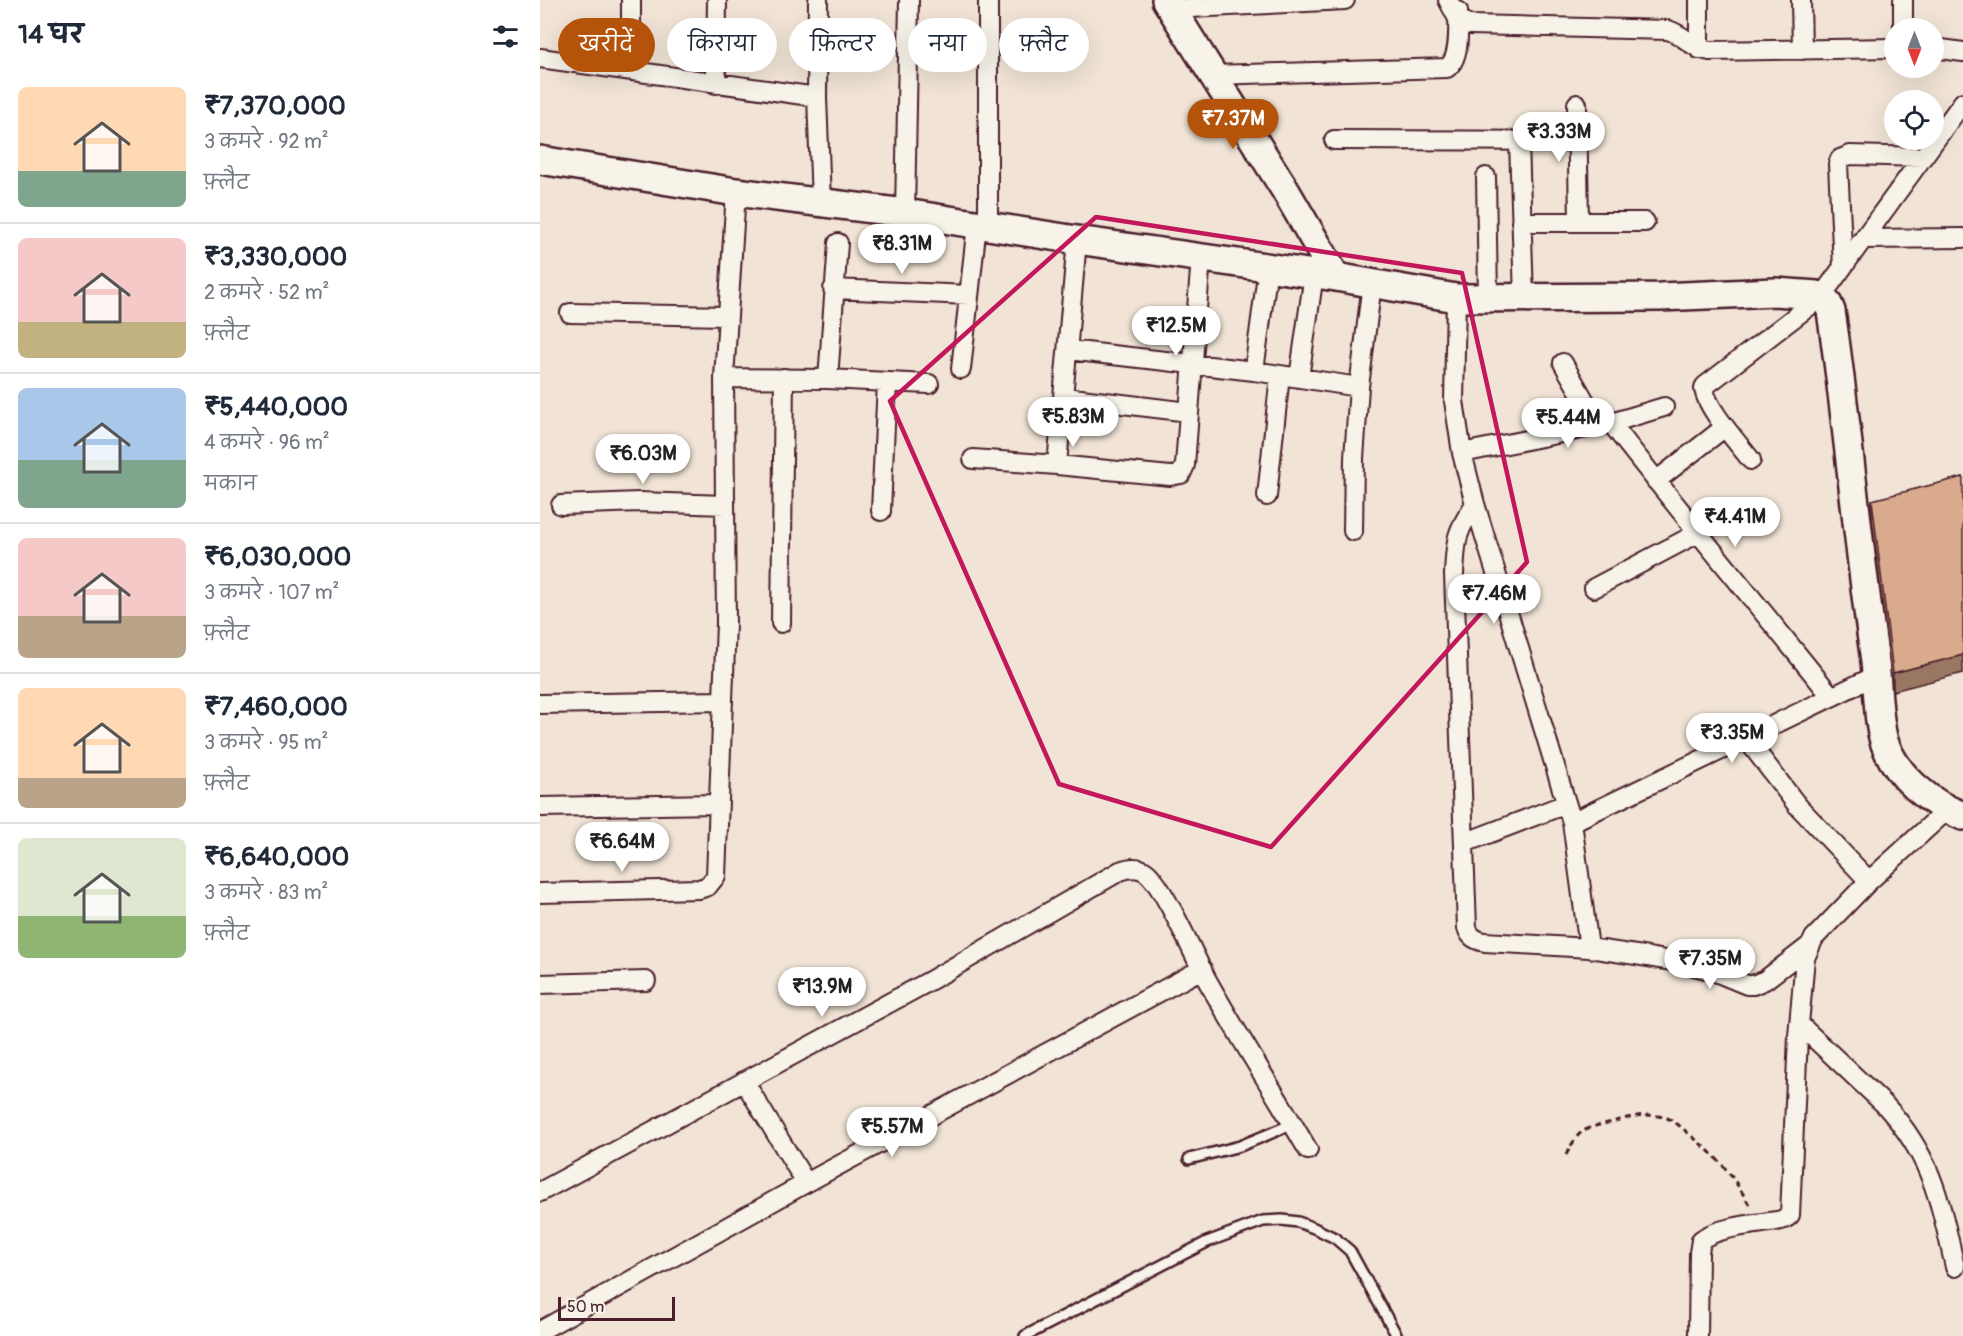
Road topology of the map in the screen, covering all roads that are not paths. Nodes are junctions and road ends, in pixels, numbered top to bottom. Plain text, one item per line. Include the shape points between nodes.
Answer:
1 (631, 0) edge
2 (717, 0) edge
3 (818, 0) edge
4 (909, 0) edge
5 (988, 0) edge
6 (1345, 0) edge
7 (1448, 0) edge
8 (1458, 0) edge
9 (1699, 0) edge
10 (1801, 0) edge
11 (1903, 0) edge
12 (1169, 4) edge
13 (631, 18) edge
14 (1903, 18) edge
15 (1458, 19) junction
16 (1884, 48) edge
17 (1699, 49) junction
18 (1944, 49) edge
19 (1802, 50) junction
20 (1963, 52) edge
21 (540, 58) edge
22 (558, 61) edge
23 (631, 72) edge
24 (1212, 75) junction
25 (716, 84) junction
26 (818, 97) junction
27 (1963, 102) edge
28 (1577, 104) dead end
29 (1334, 140) dead end
30 (1519, 141) junction
31 (1577, 141) junction
32 (1923, 157) junction
33 (540, 160) edge
34 (1486, 177) dead end
35 (736, 192) junction
36 (821, 202) junction
37 (905, 213) junction
38 (1521, 222) junction
39 (1579, 222) junction
40 (1646, 222) dead end
41 (982, 225) junction
42 (1963, 238) edge
43 (1863, 239) junction
44 (1077, 240) junction
45 (838, 243) dead end
46 (1202, 257) junction
47 (1268, 267) junction
48 (1843, 267) junction
49 (1325, 275) junction
50 (1372, 283) junction
51 (833, 289) junction
52 (969, 295) junction
53 (1821, 297) junction
54 (1456, 298) junction
55 (1488, 299) junction
56 (1524, 299) junction
57 (570, 313) dead end
58 (727, 316) junction
59 (1068, 350) junction
60 (1563, 363) dead end
61 (1193, 364) junction
62 (961, 369) dead end
63 (1254, 371) junction
64 (1280, 375) junction
65 (724, 378) junction
66 (784, 378) junction
67 (1299, 378) junction
68 (828, 379) junction
69 (887, 382) junction
70 (929, 384) dead end
71 (1359, 387) junction
72 (1064, 397) junction
73 (1664, 407) dead end
74 (1189, 412) junction
75 (1604, 423) junction
76 (1725, 427) junction
77 (1462, 453) junction
78 (973, 459) dead end
79 (1751, 460) dead end
80 (1057, 465) junction
81 (1656, 481) junction
82 (1267, 496) dead end
83 (1475, 504) junction
84 (561, 505) dead end
85 (725, 505) junction
86 (880, 511) dead end
87 (1353, 531) dead end
88 (1698, 533) junction
89 (1594, 588) dead end
90 (781, 623) dead end
91 (1877, 675) junction
92 (1831, 696) junction
93 (722, 701) junction
94 (540, 704) edge
95 (1746, 738) junction
96 (717, 804) junction
97 (1566, 804) junction
98 (540, 807) edge
99 (1955, 813) edge
100 (1572, 822) junction
101 (1464, 843) junction
102 (1869, 881) junction
103 (540, 893) edge
104 (1809, 946) junction
105 (1589, 948) junction
106 (1202, 969) junction
107 (646, 981) dead end
108 (540, 984) edge
109 (1799, 1024) junction
110 (744, 1081) junction
111 (1293, 1124) junction
112 (1308, 1150) dead end
113 (1189, 1159) dead end
114 (806, 1184) junction
115 (540, 1192) edge
116 (1955, 1267) dead end
117 (540, 1331) edge
118 (1025, 1336) edge
119 (1397, 1336) edge
120 (1698, 1336) edge

1 - 13 street
2 - 25 street
3 - 26 street
4 - 37 street
5 - 41 street
6 - 12 street
7 - 15 street
8 - 15 street
9 - 17 street
10 - 19 street
11 - 14 street
12 - 24 street
15 - 17 street via 1470,25 1668,30
15 - 24 street via 1454,61 1447,68
16 - 19 street
17 - 19 street
18 - 20 street
21 - 22 street
23 - 25 street
24 - 49 street via 1284,188
25 - 26 street
26 - 36 street
27 - 32 street
28 - 31 street
29 - 30 street
30 - 31 street
30 - 38 street
31 - 39 street
32 - 43 street
32 - 48 street via 1850,155 1840,159
33 - 35 street
34 - 55 street
35 - 36 street
35 - 58 street
36 - 37 street
37 - 41 street
38 - 39 street
38 - 56 street
39 - 40 street
41 - 44 street
41 - 52 street
42 - 43 street
43 - 48 street
44 - 46 street
44 - 59 street
45 - 51 street
46 - 47 street
46 - 61 street
47 - 49 street
47 - 63 street
48 - 53 street
49 - 50 street
49 - 67 street
50 - 54 street
50 - 71 street
51 - 52 street
51 - 68 street
52 - 62 street
53 - 56 street via 1775,292
53 - 76 street via 1706,386 1705,394
53 - 91 street via 1831,311
54 - 55 street
54 - 77 street via 1454,401
55 - 56 street
57 - 58 street
58 - 65 street
59 - 61 street
59 - 72 street
60 - 75 street
61 - 63 street
61 - 74 street
63 - 64 street
64 - 67 street
64 - 82 street
65 - 66 street
65 - 85 street
66 - 68 street
66 - 90 street
67 - 71 street
68 - 69 street
69 - 70 street
69 - 86 street
71 - 87 street
72 - 74 street
72 - 80 street
73 - 75 street
74 - 80 street via 1181,474
75 - 77 street
75 - 81 street
76 - 79 street
76 - 81 street
77 - 83 street
78 - 80 street
81 - 88 street
83 - 97 street
83 - 101 street via 1460,526 1454,574
84 - 85 street
85 - 93 street
88 - 89 street
88 - 92 street
91 - 92 street
91 - 99 street via 1882,735 1891,758 1911,783
92 - 95 street
93 - 94 street
93 - 96 street
95 - 100 street
95 - 102 street via 1797,805
96 - 98 street
96 - 103 street via 717,869 708,886
97 - 100 street
97 - 101 street
99 - 102 street
100 - 105 street
101 - 105 street via 1467,928 1472,937 1485,942
102 - 104 street
104 - 105 street via 1754,985 1683,963
104 - 109 street
106 - 110 street via 1151,878 1145,871 1129,868
106 - 111 street
106 - 114 street
107 - 108 street
109 - 116 street via 1884,1104 1923,1157 1936,1186
109 - 120 street via 1791,1212 1784,1220 1710,1234 1701,1240
110 - 114 street
110 - 115 street
111 - 112 street
111 - 113 lane via 1240,1146
114 - 117 street
118 - 119 lane via 1207,1242 1263,1221 1282,1220 1314,1228 1350,1251

